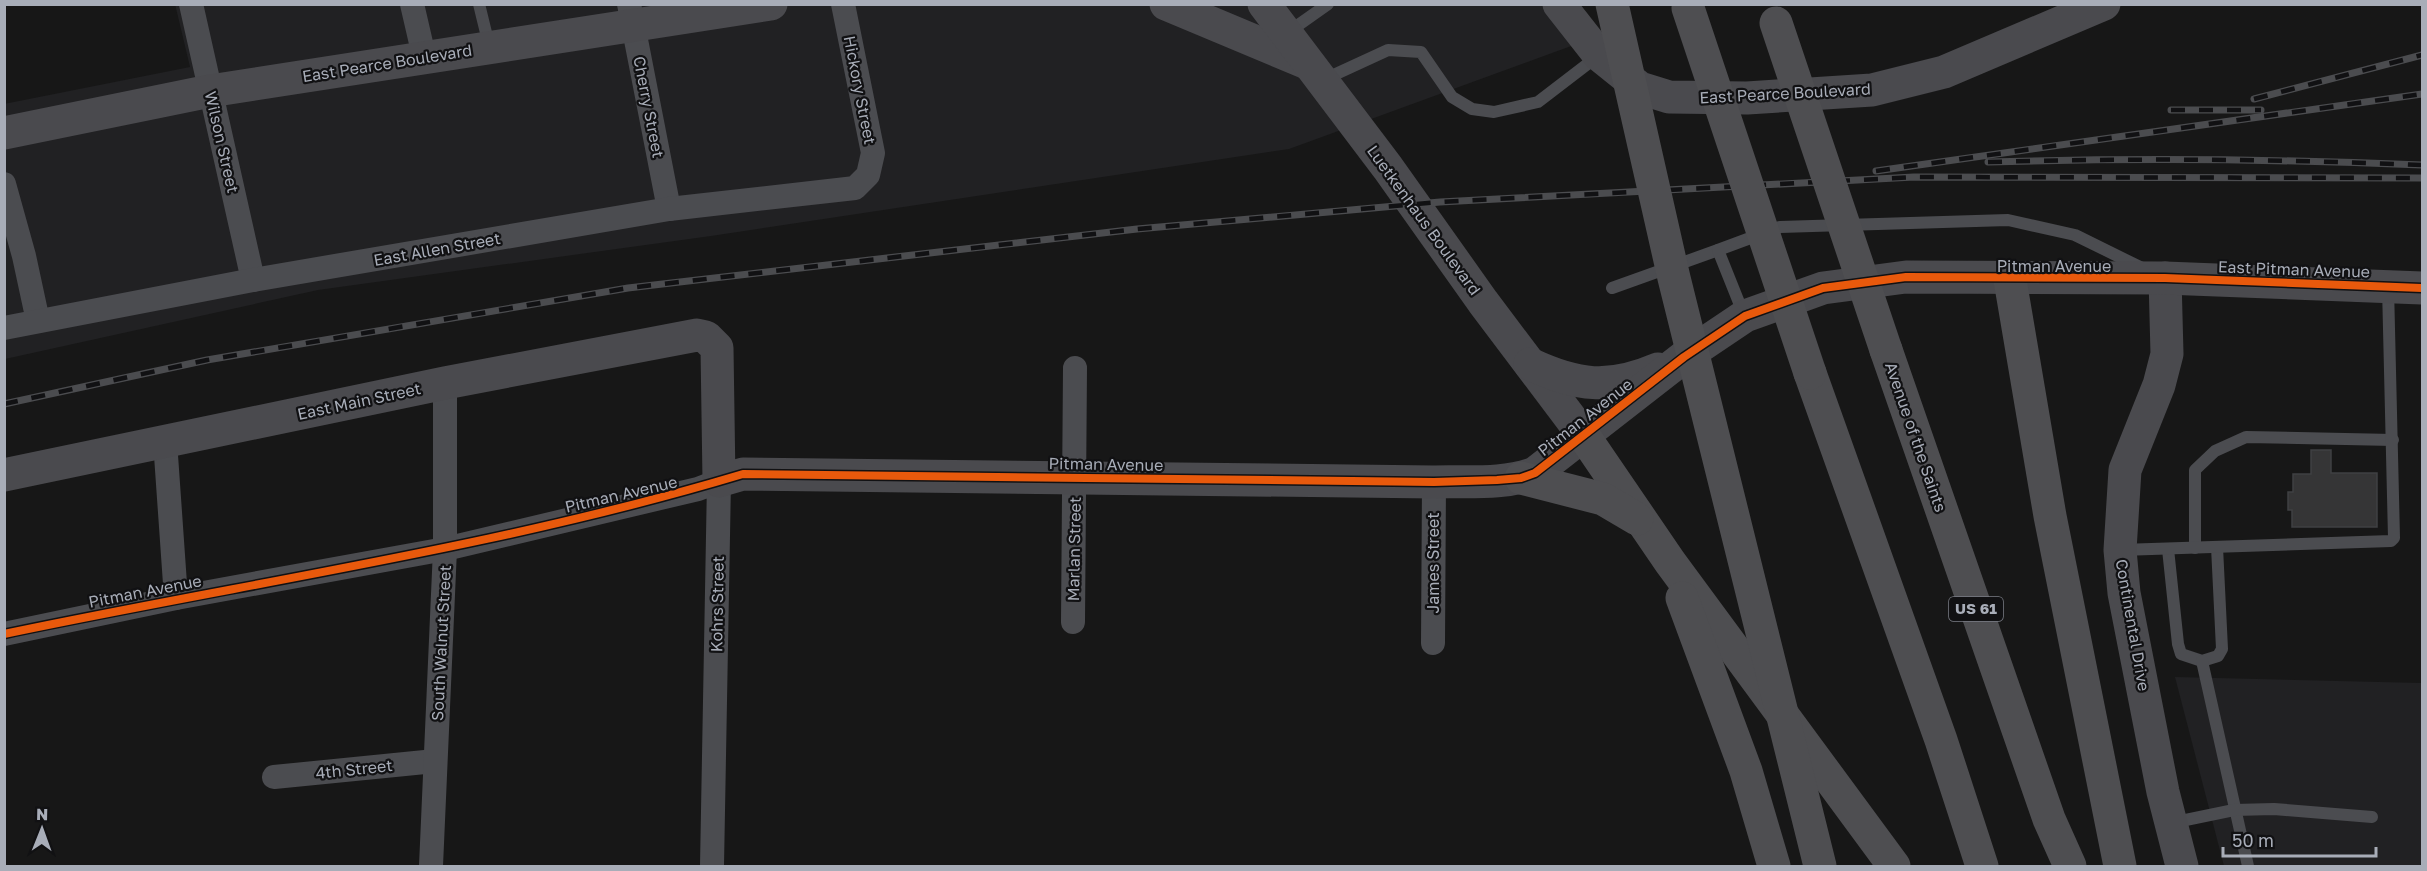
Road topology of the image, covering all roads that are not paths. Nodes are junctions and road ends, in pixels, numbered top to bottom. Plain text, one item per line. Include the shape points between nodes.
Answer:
1 (191, 4) edge
2 (412, 4) edge
3 (478, 4) edge
4 (771, 4) edge
5 (843, 4) edge
6 (1166, 4) edge
7 (1264, 4) edge
8 (1328, 4) edge
9 (1559, 4) edge
10 (1612, 4) edge
11 (2104, 4) edge
12 (1687, 6) edge
13 (732, 8) edge
14 (1773, 14) edge
15 (631, 15) edge
16 (1286, 34) junction
17 (489, 47) junction
18 (1599, 55) junction
19 (424, 56) junction
20 (1314, 72) junction
21 (210, 90) junction
22 (4, 133) edge
23 (868, 176) joint
24 (4, 184) edge
25 (669, 209) junction
26 (1718, 250) junction
27 (2165, 278) junction
28 (253, 280) junction
29 (2010, 280) junction
30 (2388, 286) junction
31 (1612, 288) dead end
32 (2422, 288) edge
33 (1745, 316) junction
34 (38, 321) junction
35 (4, 328) edge
36 (713, 342) joint
37 (1684, 357) junction
38 (1530, 364) junction
39 (1075, 368) dead end
40 (445, 382) junction
41 (1584, 436) junction
42 (2392, 440) junction
43 (165, 441) junction
44 (4, 475) edge
45 (1076, 477) junction
46 (1521, 478) junction
47 (719, 482) junction
48 (1434, 482) junction
49 (1642, 522) junction
50 (2217, 547) junction
51 (2194, 548) junction
52 (445, 549) junction
53 (2168, 549) junction
54 (2120, 550) junction
55 (1670, 562) junction
56 (176, 598) junction
57 (1073, 622) dead end
58 (4, 634) edge
59 (1433, 643) dead end
60 (2202, 661) junction
61 (435, 761) junction
62 (274, 777) dead end
63 (2234, 810) junction
64 (2372, 817) dead end
65 (2170, 823) junction
66 (431, 867) edge
67 (712, 867) edge
68 (1774, 867) edge
69 (1820, 867) edge
70 (1894, 867) edge
71 (1982, 867) edge
72 (2070, 867) edge
73 (2120, 867) edge
74 (2182, 867) edge
75 (2248, 867) edge

1 - 21 street, Wilson Street
2 - 19 street
3 - 17 lane
4 - 13 street, East Pearce Boulevard
5 - 23 street, Hickory Street via 873,153
6 - 20 street
7 - 16 street, Luetkenhaus Boulevard
8 - 16 lane
9 - 18 street, East Pearce Boulevard
10 - 69 highway, bridge via 1677,290
11 - 18 street, East Pearce Boulevard via 1944,72 1872,90 1747,98 1669,97 1640,88
12 - 71 highway, bridge
13 - 15 street, East Pearce Boulevard
14 - 72 highway, Avenue of the Saints / US 61, bridge via 2049,819
15 - 17 street, East Pearce Boulevard
15 - 25 street, Cherry Street
16 - 20 street, Luetkenhaus Boulevard
17 - 19 street, East Pearce Boulevard
18 - 20 lane via 1539,102 1494,112 1472,109 1452,97 1421,52 1388,50
19 - 21 street, East Pearce Boulevard
20 - 38 street, Luetkenhaus Boulevard
21 - 22 street, East Pearce Boulevard
21 - 28 street, Wilson Street
23 - 25 street, East Allen Street via 855,188
24 - 34 street
25 - 28 street, East Allen Street
26 - 27 lane via 1780,227 2008,220 2075,235
26 - 31 lane
26 - 33 lane
27 - 29 street, Pitman Avenue
27 - 30 street, East Pitman Avenue
27 - 54 street, Continental Drive via 2167,354 2159,385 2125,470
28 - 34 street, East Allen Street
29 - 33 street, Pitman Avenue via 1906,277 1822,288
29 - 73 highway via 2050,516
30 - 32 street, East Pitman Avenue
30 - 42 lane
33 - 37 street, Pitman Avenue
34 - 35 street, East Allen Street
36 - 40 street, East Main Street via 697,335 676,338
36 - 47 street, Kohrs Street via 718,356
37 - 38 street via 1624,382 1605,383 1568,380
37 - 41 street, Pitman Avenue
38 - 41 street, Luetkenhaus Boulevard
39 - 45 street, Marlan Street
40 - 43 street, East Main Street
40 - 52 street, South Walnut Street
41 - 46 street, Pitman Avenue via 1535,473
41 - 49 highway
42 - 50 lane via 2396,534 2391,541
42 - 51 lane via 2246,437 2215,451 2195,470
43 - 44 street, East Main Street
43 - 56 street
45 - 47 street, Pitman Avenue via 742,474
45 - 48 street, Pitman Avenue
45 - 57 street, Marlan Street
46 - 48 street, Pitman Avenue
46 - 49 highway via 1603,499
47 - 52 street, Pitman Avenue
47 - 67 street, Kohrs Street
48 - 59 street, James Street
49 - 55 highway
50 - 51 lane
50 - 60 lane via 2222,649 2218,656
51 - 53 lane
52 - 56 street, Pitman Avenue
52 - 61 street, South Walnut Street
53 - 54 lane
53 - 60 lane via 2181,654
54 - 65 street, Continental Drive via 2124,593
55 - 68 highway via 1746,771
55 - 70 highway
56 - 58 street, Pitman Avenue
60 - 63 lane
61 - 62 street, 4th Street
61 - 66 street, South Walnut Street
63 - 64 lane via 2274,809
63 - 65 lane
63 - 75 lane
65 - 74 street, Continental Drive

